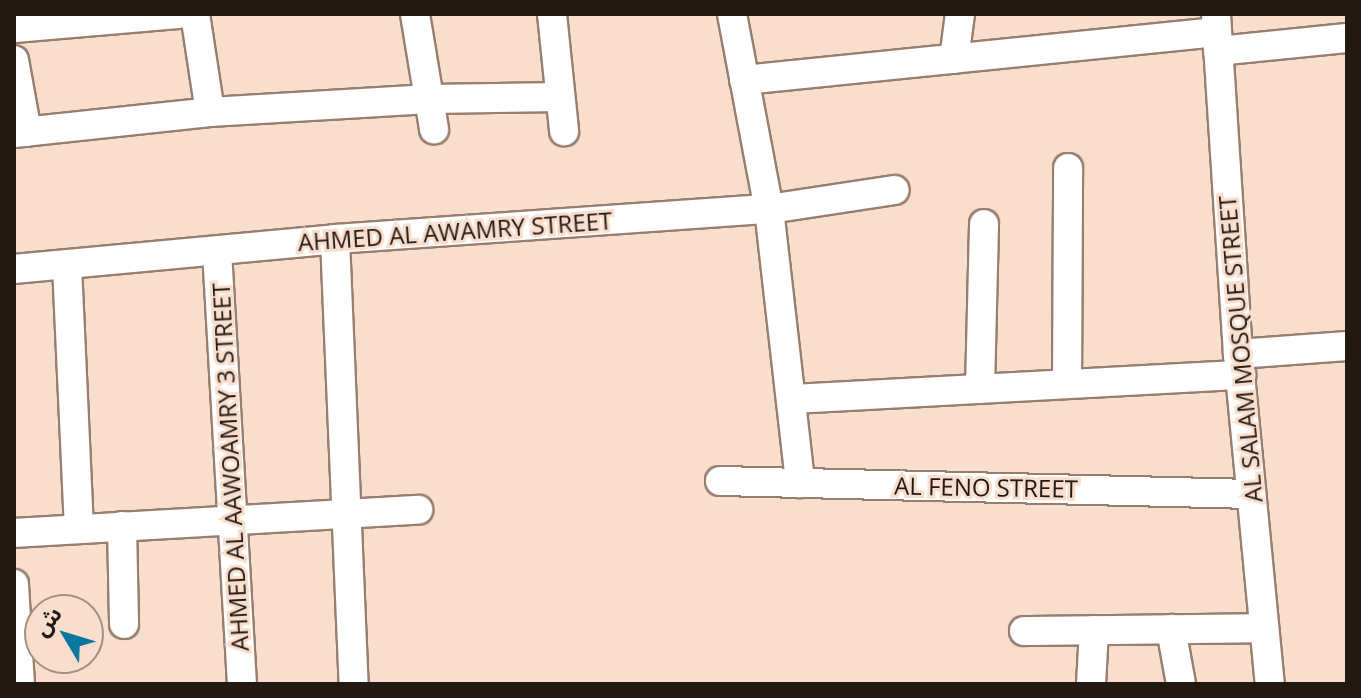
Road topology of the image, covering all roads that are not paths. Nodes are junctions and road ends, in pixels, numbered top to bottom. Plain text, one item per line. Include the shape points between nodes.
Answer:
1 (178, 14) edge
2 (195, 14) edge
3 (415, 14) edge
4 (552, 14) edge
5 (732, 14) edge
6 (960, 14) edge
7 (14, 28) edge
8 (1217, 32) edge
9 (1347, 38) edge
10 (954, 59) junction
11 (14, 60) edge
12 (744, 80) junction
13 (560, 97) junction
14 (430, 99) junction
15 (210, 112) junction
16 (434, 129) dead end
17 (564, 131) dead end
18 (20, 132) edge
19 (1068, 168) dead end
20 (895, 190) dead end
21 (769, 209) junction
22 (984, 224) dead end
23 (335, 239) junction
24 (217, 251) junction
25 (67, 265) junction
26 (14, 269) edge
27 (1347, 346) edge
28 (1239, 364) junction
29 (1067, 384) junction
30 (980, 389) junction
31 (793, 399) junction
32 (720, 481) dead end
33 (800, 483) junction
34 (1251, 494) junction
35 (418, 510) dead end
36 (349, 515) junction
37 (230, 523) junction
38 (122, 526) junction
39 (79, 529) junction
40 (14, 533) edge
41 (14, 584) edge
42 (124, 624) dead end
43 (1264, 628) junction
44 (1171, 629) junction
45 (1094, 630) junction
46 (1024, 631) dead end
47 (20, 684) edge
48 (242, 684) edge
49 (354, 684) edge
50 (1091, 684) edge
51 (1181, 684) edge
52 (1270, 684) edge

1 - 7 street
2 - 15 street
3 - 14 street
4 - 13 street
5 - 12 street
6 - 10 street
8 - 9 street
8 - 10 street
8 - 28 street, AL SALAM MOSQUE STREET
10 - 12 street
11 - 18 street
12 - 21 street
13 - 14 street
13 - 17 street
14 - 15 street
14 - 16 street
15 - 18 street
19 - 29 street
20 - 21 street, AHMED AL AWAMRY STREET
21 - 23 street, AHMED AL AWAMRY STREET
21 - 31 street
22 - 30 street
23 - 24 street, AHMED AL AWAMRY STREET
23 - 36 street
24 - 25 street, AHMED AL AWAMRY STREET
24 - 37 street, AHMED AL AAWOAMRY 3 STREET
25 - 26 street, AHMED AL AWAMRY STREET
25 - 39 street
27 - 28 street
28 - 29 street
28 - 34 street, AL SALAM MOSQUE STREET
29 - 30 street
30 - 31 street
31 - 33 street
32 - 33 street, AL FENO STREET
33 - 34 street, AL FENO STREET
34 - 43 street, AL SALAM MOSQUE STREET
35 - 36 street
36 - 37 street
36 - 49 street
37 - 38 street
37 - 48 street, AHMED AL AAWOAMRY 3 STREET
38 - 39 street
38 - 42 street
39 - 40 street
41 - 47 street
43 - 44 street
43 - 52 street, AL SALAM MOSQUE STREET
44 - 45 street
44 - 51 street
45 - 46 street
45 - 50 street

